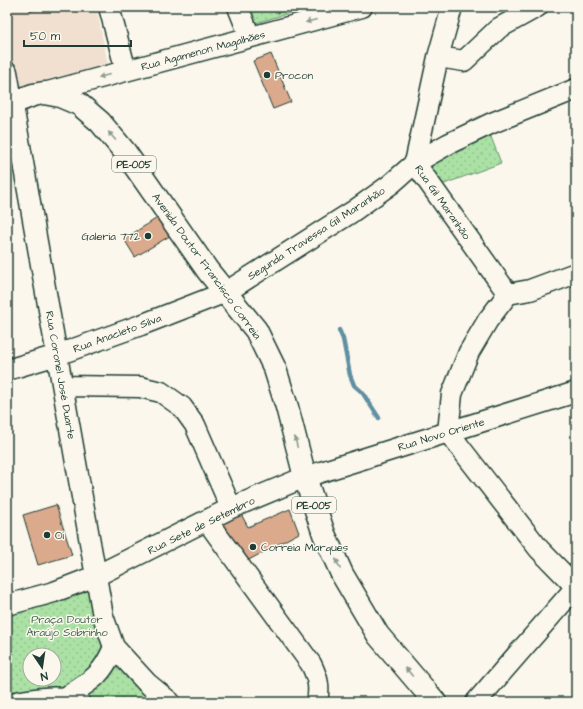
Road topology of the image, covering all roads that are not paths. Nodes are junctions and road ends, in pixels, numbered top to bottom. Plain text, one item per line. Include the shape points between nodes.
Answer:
1 (109, 7) edge
2 (238, 7) edge
3 (362, 7) edge
4 (452, 7) edge
5 (537, 7) edge
6 (341, 10) edge
7 (250, 37) junction
8 (438, 57) junction
9 (126, 71) junction
10 (7, 72) edge
11 (576, 89) edge
12 (44, 93) junction
13 (10, 104) edge
14 (415, 163) junction
15 (576, 273) edge
16 (226, 292) junction
17 (508, 294) junction
18 (57, 355) junction
19 (7, 370) edge
20 (64, 386) junction
21 (576, 392) edge
22 (448, 432) junction
23 (305, 477) junction
24 (231, 508) junction
25 (207, 521) junction
26 (98, 575) junction
27 (576, 587) edge
28 (7, 606) edge
29 (114, 647) junction
30 (73, 700) edge
31 (26, 701) edge
32 (170, 702) edge
33 (317, 702) edge
34 (434, 702) edge
35 (476, 702) edge

1 - 9 street
2 - 7 street
3 - 6 street, Rua Agamenon Magalhães
4 - 8 street, Rua Gil Maranhão
5 - 8 street via 499,28 464,60
6 -> 7 street, Rua Agamenon Magalhães
7 - 9 street, Rua Agamenon Magalhães
8 - 14 street, Rua Gil Maranhão
9 -> 12 street, Rua Agamenon Magalhães
10 - 13 street, Rua Coronel José Duarte
11 - 14 street, Segunda Travessa Gil Maranhão via 492,123
12 - 13 main road, Avenida Doutor Francisco Correia / PE-005
16 -> 12 main road, Avenida Doutor Francisco Correia / PE-005 via 208,271 125,152 100,122 79,104
13 - 18 street, Rua Coronel José Duarte
14 - 16 street, Segunda Travessa Gil Maranhão via 352,212
14 - 17 street, Rua Gil Maranhão
15 - 17 street via 530,290
16 - 18 street, Rua Anacleto Silva
23 -> 16 main road, Avenida Doutor Francisco Correia / PE-005 via 275,369 256,330
17 - 22 street via 468,352 452,394
18 - 19 street, Rua Anacleto Silva
18 - 20 street, Rua Coronel José Duarte
20 - 24 street via 140,387 161,392 182,407 195,425
20 - 26 street, Rua Coronel José Duarte
21 - 22 street, Rua Novo Oriente
22 - 23 street, Rua Novo Oriente
22 - 27 street via 539,549
23 - 24 street, Rua Sete de Setembro
34 -> 23 main road, Avenida Doutor Francisco Correia / PE-005 via 378,635 342,574 324,534
24 - 25 street, Rua Sete de Setembro
25 - 26 street, Rua Sete de Setembro
25 - 33 street via 311,664 317,677
26 - 28 street, Rua Sete de Setembro
26 - 29 street, Rua Coronel José Duarte via 103,616
27 - 35 street
29 - 30 street via 102,672
29 - 32 street via 142,678
30 - 31 street

